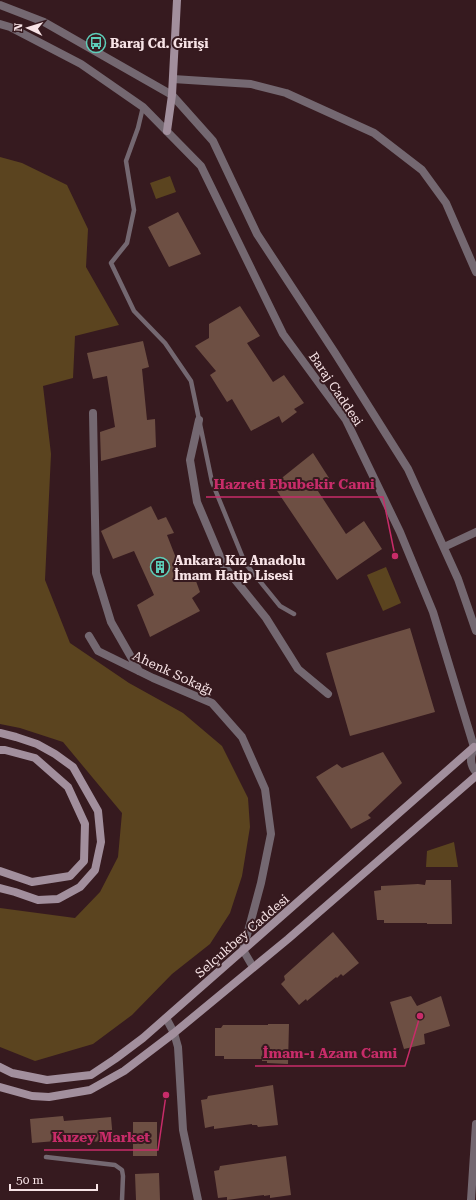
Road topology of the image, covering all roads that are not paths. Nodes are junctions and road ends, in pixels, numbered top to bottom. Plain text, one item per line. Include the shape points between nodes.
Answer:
1 (177, 0) edge
2 (0, 5) edge
3 (0, 24) edge
4 (173, 79) junction
5 (172, 95) junction
6 (143, 107) junction
7 (167, 131) junction
8 (476, 272) edge
9 (93, 413) dead end
10 (199, 420) junction
11 (476, 532) edge
12 (444, 548) junction
13 (294, 614) dead end
14 (476, 631) edge
15 (89, 636) dead end
16 (140, 672) junction
17 (328, 694) dead end
18 (0, 733) edge
19 (475, 747) edge
20 (0, 750) edge
21 (476, 772) edge
22 (476, 776) edge
23 (0, 871) edge
24 (0, 888) edge
25 (243, 950) junction
26 (253, 967) junction
27 (166, 1018) junction
28 (174, 1033) junction
29 (0, 1067) edge
30 (0, 1087) edge
31 (476, 1124) edge
32 (46, 1157) dead end
33 (122, 1200) edge
34 (198, 1200) edge
35 (471, 1200) edge

1 - 4 street
2 - 5 street, Baraj Caddesi via 44,22
3 - 6 street, Baraj Caddesi via 81,64
4 - 5 street
4 - 8 street via 251,84 286,93 374,133 422,170 446,203
5 - 7 street
5 - 12 street, Baraj Caddesi via 214,141 257,234 408,469
6 - 7 street, Baraj Caddesi
6 - 10 lane via 126,160 134,210 127,243 111,263 134,311 165,343 191,381
7 - 19 street, Baraj Caddesi via 201,166 283,334 346,420 400,532 433,612
9 - 16 street via 96,573 111,622
10 - 13 lane via 212,482 246,563 280,606
10 - 17 street via 190,460 197,502 224,566 266,618 298,669
11 - 12 street
12 - 14 street, Baraj Caddesi
15 - 16 street, Ahenk Sokağı via 98,651
16 - 25 street, Ahenk Sokağı via 212,703 242,737 265,788 271,834 262,883
18 - 24 street via 38,744 73,767 98,810 101,842 95,870 80,887 58,899 38,900
19 - 21 street via 471,764
19 - 25 street, Selçukbey Caddesi
20 - 23 street via 35,758 68,787 85,824 84,861 70,876 32,882
22 - 26 street
25 - 26 street
25 - 27 street, Selçukbey Caddesi
26 - 28 street
27 - 28 street
27 - 29 street, Selçukbey Caddesi via 143,1038 91,1075 47,1080 12,1074
28 - 30 street via 124,1071 90,1090 49,1097 32,1096
28 - 34 street via 178,1047 183,1130
31 - 35 street
32 - 33 lane via 115,1164 122,1170

